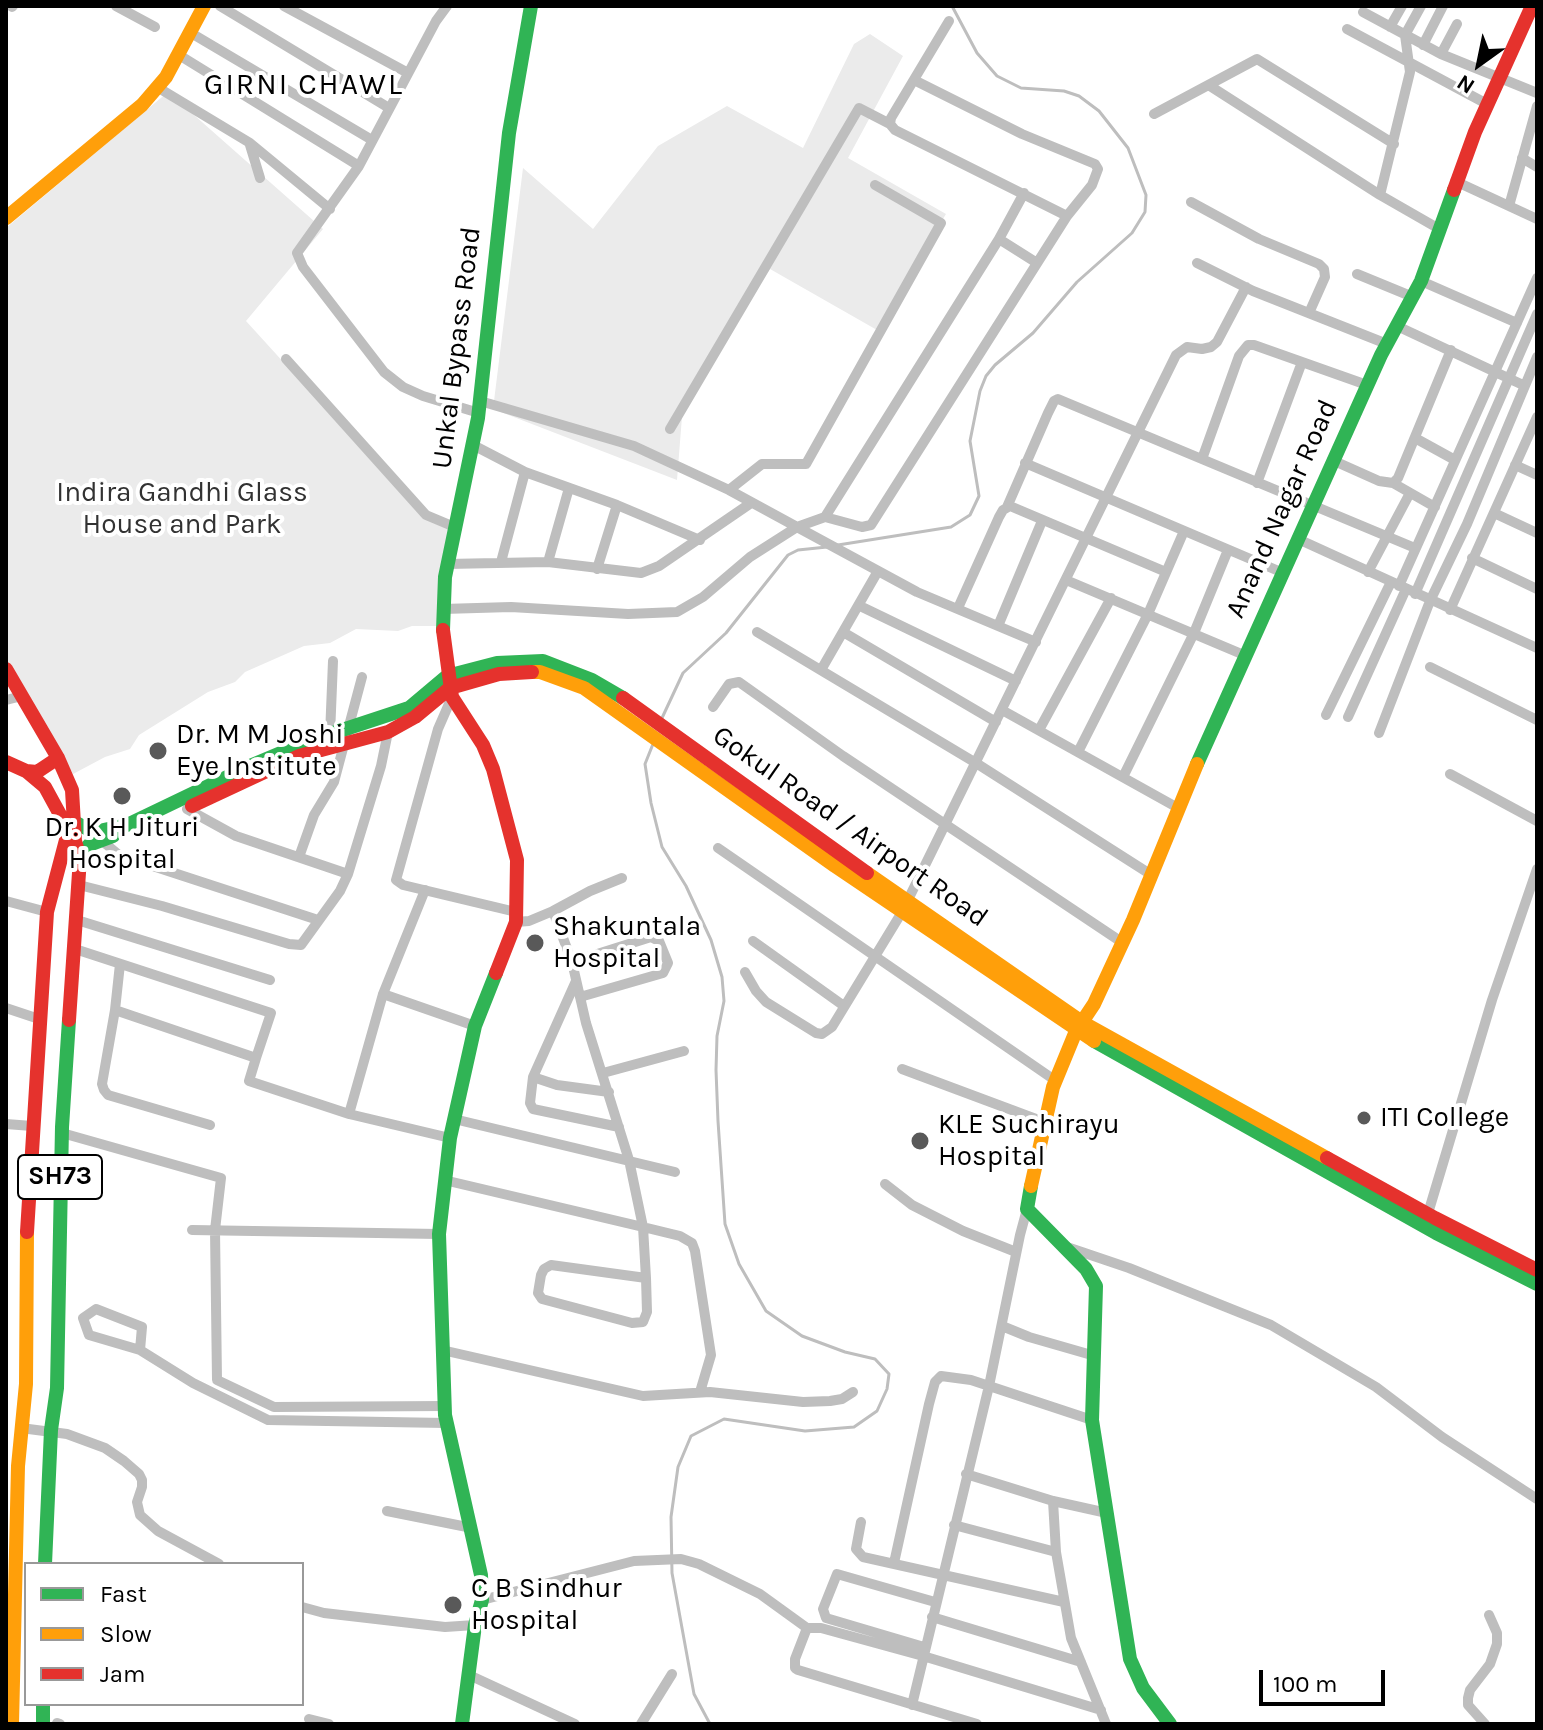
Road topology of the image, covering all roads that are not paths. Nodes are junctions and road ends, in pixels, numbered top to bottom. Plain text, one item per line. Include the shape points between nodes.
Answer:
1 (204, 6) edge
2 (220, 6) edge
3 (284, 6) edge
4 (447, 6) edge
5 (531, 6) edge
6 (1402, 6) edge
7 (1421, 6) edge
8 (1443, 6) edge
9 (1532, 6) edge
10 (120, 7) edge
11 (1363, 12) dead end
12 (949, 21) dead end
13 (1457, 24) dead end
14 (155, 27) dead end
15 (1390, 27) junction
16 (1347, 29) dead end
17 (191, 33) junction
18 (1405, 35) junction
19 (1423, 45) junction
20 (1441, 54) junction
21 (179, 55) junction
22 (1409, 62) junction
23 (408, 73) junction
24 (1500, 77) junction
25 (914, 80) junction
26 (1210, 86) junction
27 (157, 87) junction
28 (1537, 93) edge
29 (1487, 104) junction
30 (1537, 106) edge
31 (389, 108) junction
32 (1154, 114) dead end
33 (890, 124) junction
34 (372, 140) junction
35 (250, 143) junction
36 (1394, 144) junction
37 (1522, 158) junction
38 (359, 166) junction
39 (1537, 167) edge
40 (260, 178) dead end
41 (1455, 181) junction
42 (875, 185) dead end
43 (1024, 193) junction
44 (1380, 195) junction
45 (1191, 202) dead end
46 (1509, 206) junction
47 (330, 209) junction
48 (1067, 216) junction
49 (6, 218) edge
50 (1537, 219) edge
51 (1441, 230) junction
52 (999, 239) junction
53 (1037, 263) junction
54 (1197, 263) dead end
55 (1357, 274) dead end
56 (1537, 278) edge
57 (1421, 281) junction
58 (1246, 287) junction
59 (1413, 297) junction
60 (1309, 313) junction
61 (1537, 314) edge
62 (1517, 323) junction
63 (1397, 326) junction
64 (1387, 344) junction
65 (1451, 350) junction
66 (1537, 357) edge
67 (286, 359) dead end
68 (1302, 362) junction
69 (1496, 371) junction
70 (1509, 377) junction
71 (1367, 385) junction
72 (1523, 385) junction
73 (479, 407) junction
74 (1535, 425) edge
75 (670, 429) dead end
76 (1139, 434) junction
77 (1415, 438) junction
78 (473, 445) junction
79 (1202, 459) junction
80 (1332, 460) junction
81 (1455, 460) junction
82 (1025, 463) junction
83 (1515, 465) junction
84 (525, 472) junction
85 (1537, 475) edge
86 (1257, 483) junction
87 (1393, 483) junction
88 (569, 488) junction
89 (729, 490) junction
90 (1410, 493) junction
91 (1107, 498) junction
92 (751, 503) junction
93 (617, 505) junction
94 (1312, 506) junction
95 (1007, 507) junction
96 (1435, 507) junction
97 (1494, 513) junction
98 (825, 517) junction
99 (1042, 521) junction
100 (797, 527) junction
101 (457, 528) junction
102 (1184, 531) junction
103 (1537, 533) edge
104 (1387, 537) junction
105 (1087, 539) junction
106 (1298, 539) junction
107 (700, 540) junction
108 (1415, 548) junction
109 (1228, 550) junction
110 (1472, 558) junction
111 (501, 562) junction
112 (548, 562) junction
113 (447, 564) junction
114 (597, 569) junction
115 (878, 571) junction
116 (1166, 572) junction
117 (1281, 572) junction
118 (1368, 572) junction
119 (1066, 580) junction
120 (1403, 588) junction
121 (1537, 589) edge
122 (1111, 598) junction
123 (1430, 601) junction
124 (860, 606) junction
125 (958, 608) junction
126 (443, 609) junction
127 (1450, 610) junction
128 (1148, 614) junction
129 (998, 626) junction
130 (757, 632) dead end
131 (843, 632) junction
132 (1194, 633) junction
133 (1036, 642) junction
134 (1537, 648) edge
135 (1244, 655) junction
136 (333, 661) dead end
137 (1430, 667) dead end
138 (6, 669) edge
139 (821, 670) junction
140 (362, 677) dead end
141 (1016, 681) junction
142 (449, 687) junction
143 (22, 696) junction
144 (6, 700) edge
145 (713, 707) dead end
146 (1002, 710) junction
147 (1326, 715) dead end
148 (1348, 717) dead end
149 (1537, 720) edge
150 (996, 722) junction
151 (1039, 730) junction
152 (388, 732) junction
153 (1379, 733) dead end
154 (340, 736) junction
155 (1078, 752) junction
156 (58, 758) junction
157 (6, 762) edge
158 (976, 763) junction
159 (26, 771) junction
160 (1450, 774) dead end
161 (1123, 777) junction
162 (1178, 808) junction
163 (187, 809) junction
164 (1537, 821) edge
165 (945, 824) junction
166 (72, 833) junction
167 (107, 836) junction
168 (718, 848) dead end
169 (299, 857) junction
170 (80, 858) junction
171 (1537, 869) edge
172 (348, 874) junction
173 (1150, 874) junction
174 (622, 878) dead end
175 (79, 885) junction
176 (425, 890) junction
177 (6, 901) edge
178 (904, 906) junction
179 (553, 911) junction
180 (47, 912) junction
181 (516, 917) junction
182 (77, 920) junction
183 (318, 920) junction
184 (753, 941) dead end
185 (1123, 943) junction
186 (75, 949) junction
187 (875, 958) junction
188 (572, 962) junction
189 (120, 964) junction
190 (745, 972) dead end
191 (270, 980) dead end
192 (576, 981) junction
193 (383, 994) junction
194 (580, 997) junction
195 (844, 1006) junction
196 (6, 1008) edge
197 (115, 1010) junction
198 (39, 1019) junction
199 (475, 1026) junction
200 (1079, 1026) junction
201 (684, 1051) dead end
202 (256, 1058) junction
203 (902, 1069) dead end
204 (603, 1073) junction
205 (533, 1077) junction
206 (1056, 1081) junction
207 (609, 1092) junction
208 (349, 1114) junction
209 (454, 1119) junction
210 (1044, 1122) junction
211 (6, 1124) edge
212 (210, 1125) dead end
213 (32, 1126) junction
214 (619, 1127) junction
215 (62, 1133) junction
216 (450, 1138) junction
217 (629, 1160) junction
218 (675, 1172) dead end
219 (444, 1180) junction
220 (885, 1184) dead end
221 (1027, 1209) junction
222 (1426, 1220) junction
223 (643, 1227) junction
224 (192, 1230) dead end
225 (215, 1230) junction
226 (439, 1234) junction
227 (1062, 1245) junction
228 (1016, 1252) junction
229 (1537, 1270) edge
230 (646, 1278) junction
231 (1537, 1284) edge
232 (1002, 1326) junction
233 (140, 1350) junction
234 (442, 1350) junction
235 (1095, 1356) junction
236 (989, 1386) junction
237 (700, 1392) junction
238 (853, 1392) dead end
239 (445, 1406) junction
240 (1092, 1420) junction
241 (446, 1423) junction
242 (21, 1428) junction
243 (51, 1430) junction
244 (966, 1474) junction
245 (1537, 1499) edge
246 (1053, 1501) junction
247 (387, 1511) dead end
248 (1107, 1513) junction
249 (861, 1522) dead end
250 (954, 1525) junction
251 (472, 1528) junction
252 (1056, 1552) junction
253 (45, 1562) edge
254 (215, 1562) edge
255 (894, 1563) junction
256 (942, 1575) junction
257 (11, 1590) edge
258 (482, 1600) junction
259 (935, 1602) junction
260 (1064, 1602) junction
261 (304, 1608) edge
262 (1489, 1615) dead end
263 (932, 1617) junction
264 (11, 1625) edge
265 (475, 1625) junction
266 (807, 1628) junction
267 (923, 1651) junction
268 (1081, 1662) junction
269 (672, 1674) dead end
270 (469, 1675) junction
271 (912, 1705) junction
272 (1101, 1710) junction
273 (309, 1719) dead end
274 (12, 1724) edge
275 (329, 1724) edge
276 (462, 1724) edge
277 (575, 1724) edge
278 (641, 1724) edge
279 (977, 1724) edge
280 (1106, 1724) edge
281 (1170, 1724) edge
282 (1485, 1724) edge

1 - 17 main road
2 - 31 street
3 - 23 street
4 - 23 street
5 - 73 main road, Unkal Bypass Road via 509,133
6 - 15 street
7 - 18 street
8 - 19 street
9 - 24 main road, Anand Nagar Road
10 - 14 street
11 - 15 street
12 - 25 street
13 - 20 street
15 - 18 street
16 - 22 street
17 - 21 main road
17 - 34 street
18 - 19 street
18 - 22 street
19 - 20 street
20 - 24 street
21 - 27 main road
21 - 38 street
22 - 29 street
22 - 36 street
23 - 31 street
24 - 28 street
24 - 29 main road, Anand Nagar Road
25 - 33 street
25 - 48 street via 1095,164 1092,185
26 - 32 street
26 - 36 street via 1257,59
26 - 44 street
27 - 35 street
27 - 49 main road
29 - 41 main road, Anand Nagar Road
30 - 37 street
31 - 34 street
33 - 43 street
33 - 75 street via 859,108
34 - 38 street
35 - 40 street
35 - 47 street
36 - 44 street
37 - 39 street
37 - 46 street
38 - 47 street
41 - 46 street
41 - 51 main road, Anand Nagar Road
42 - 89 street via 941,223 806,464 762,464
43 - 48 street
43 - 52 street
44 - 51 street
45 - 60 street via 1319,264 1325,277
46 - 50 street
47 - 73 street via 297,253 303,267 384,372 423,396
48 - 53 street
51 - 57 main road, Anand Nagar Road
52 - 53 street
52 - 98 street
53 - 98 street via 871,525
54 - 58 street
55 - 59 street
56 - 62 street
57 - 59 main road, Anand Nagar Road
57 - 62 street
58 - 60 street
58 - 76 street via 1217,342 1202,349 1187,347 1176,355
59 - 63 main road, Anand Nagar Road
60 - 64 street
61 - 70 street
62 - 69 street
63 - 64 main road, Anand Nagar Road
63 - 65 street
64 - 71 main road, Anand Nagar Road
65 - 69 street
65 - 77 street
66 - 72 street
67 - 101 street via 426,515
68 - 71 street
68 - 79 street via 1254,345 1242,349
68 - 86 street
69 - 70 street
69 - 81 street
70 - 72 street
70 - 120 street
71 - 80 main road, Anand Nagar Road
72 - 123 street
73 - 78 main road, Unkal Bypass Road
73 - 89 street via 634,446
74 - 83 street
76 - 79 street
76 - 82 street via 1058,399
76 - 91 street
77 - 81 street
77 - 87 street
78 - 84 street
78 - 101 main road, Unkal Bypass Road
79 - 86 street
80 - 87 street
80 - 94 main road, Anand Nagar Road
81 - 96 street
82 - 91 street
82 - 95 street
83 - 85 street
83 - 97 street
84 - 88 street
84 - 111 street
86 - 94 street
87 - 90 street
88 - 93 street
88 - 112 street
89 - 92 street
90 - 96 street
90 - 104 street
91 - 102 street
91 - 105 street
92 - 100 street
92 - 107 street
93 - 107 street
93 - 114 street
94 - 104 street
94 - 106 main road, Anand Nagar Road
95 - 99 street
95 - 125 street
96 - 108 street
97 - 103 street
97 - 110 street
98 - 100 street
99 - 105 street
99 - 129 street
100 - 115 street
100 - 126 street via 677,612
101 - 113 main road, Unkal Bypass Road
102 - 109 street
102 - 116 street
104 - 108 street
104 - 118 street
105 - 116 street
105 - 119 street
106 - 117 main road, Anand Nagar Road
106 - 118 street
107 - 114 street via 649,571
108 - 120 street
109 - 117 street
109 - 132 street
110 - 121 street
110 - 127 street
111 - 112 street
111 - 113 street
112 - 114 street
113 - 126 main road, Unkal Bypass Road
115 - 124 street
115 - 125 street
116 - 128 street
117 - 135 main road, Anand Nagar Road
118 - 120 street
119 - 122 street
119 - 133 street
120 - 123 street
120 - 147 street
120 - 148 street
122 - 128 street
122 - 151 street
123 - 127 street
123 - 153 street
124 - 131 street
124 - 141 street
125 - 129 street
126 - 142 main road, Unkal Bypass Road
127 - 134 street
128 - 132 street
128 - 155 street
129 - 133 street
130 - 139 street
131 - 139 street
131 - 150 street
132 - 135 street
132 - 161 street
133 - 141 street
135 - 162 main road, Anand Nagar Road
136 - 154 street
137 - 149 street
138 - 143 main road, SH73
139 - 158 street
140 - 154 street
141 - 146 street
142 - 152 main road, Gokul Road / Airport Road
142 - 154 main road, Gokul Road / Airport Road
142 - 176 street via 395,876 398,883
142 - 178 main road, Gokul Road / Airport Road via 499,674 540,672 586,683
142 - 181 main road via 493,769 515,846
143 - 144 street
143 - 156 main road, SH73
145 - 165 street via 729,684 739,682
146 - 150 street
146 - 151 street
150 - 158 street
151 - 155 street
152 - 154 main road, Gokul Road / Airport Road
152 - 172 street
154 - 163 main road, Gokul Road / Airport Road
154 - 167 main road, Gokul Road / Airport Road via 250,766
154 - 169 street via 334,782 314,815
155 - 161 street
156 - 159 main road via 37,772
156 - 166 main road, SH73 via 72,790
157 - 159 main road, SH73
158 - 165 street
158 - 173 street
159 - 166 main road, SH73 via 42,783
160 - 164 street
161 - 162 street
162 - 173 main road, Anand Nagar Road
163 - 167 main road, Gokul Road / Airport Road
163 - 169 street via 236,836
165 - 178 street
165 - 185 street
166 - 167 main road
166 - 170 main road, SH73
166 - 180 main road, SH73
167 - 170 main road, Gokul Road / Airport Road via 85,848
167 - 183 street via 119,855
168 - 187 street
169 - 172 street
170 - 175 main road, SH73
171 - 222 street
172 - 183 street
173 - 185 main road, Anand Nagar Road
174 - 179 street
175 - 182 main road, SH73
175 - 183 street via 295,946 305,941
176 - 181 street
176 - 193 street
177 - 180 street
178 - 187 street
178 - 200 main road, Gokul Road / Airport Road
179 - 181 street via 529,921
179 - 188 street
180 - 198 main road, SH73
181 - 199 main road
182 - 186 main road, SH73
182 - 191 street
184 - 195 street
185 - 200 main road, Anand Nagar Road
186 - 189 street
186 - 215 main road, SH73
187 - 195 street
187 - 206 street
188 - 192 street
188 - 194 street via 651,937 659,941 668,963 663,973
189 - 197 street
189 - 202 street via 271,1013
190 - 195 street via 766,1002 816,1033 827,1031
192 - 194 street
192 - 205 street
193 - 199 street
193 - 208 street
194 - 204 street
196 - 198 street
197 - 202 street
197 - 212 street via 102,1084 108,1095
198 - 213 main road, SH73
199 - 209 main road
200 - 206 main road, Anand Nagar Road
200 - 222 main road, Gokul Road / Airport Road
201 - 204 street
202 - 208 street via 249,1081
203 - 210 street
204 - 207 street
205 - 207 street
205 - 214 street via 533,1109
206 - 210 main road, Anand Nagar Road
207 - 214 street
208 - 216 street
209 - 216 main road
209 - 217 street
210 - 221 main road, Anand Nagar Road
211 - 213 street
213 - 242 main road, SH73
214 - 217 street
215 - 225 street via 221,1178
215 - 243 main road, SH73 via 58,1368
216 - 219 main road
217 - 218 street
217 - 223 street
219 - 223 street
219 - 226 main road
220 - 228 street via 925,1212
221 - 227 main road
221 - 228 street
222 - 229 main road, Gokul Road / Airport Road
222 - 231 main road, Gokul Road / Airport Road
223 - 230 street
223 - 237 street via 686,1239 695,1251 711,1355
224 - 225 street
225 - 226 street
225 - 239 street via 217,1380 274,1407
226 - 234 main road
227 - 235 main road via 1096,1286
227 - 245 street via 1271,1325 1376,1387
228 - 232 street
230 - 230 street via 647,1317 638,1324 547,1301 538,1293 544,1269 551,1265
232 - 235 street
232 - 236 street
233 - 233 street via 89,1335 83,1318 96,1309 142,1327
233 - 241 street via 268,1420
234 - 237 street via 643,1396
234 - 239 main road
235 - 240 main road
236 - 240 street
236 - 244 street
236 - 255 street via 952,1376 935,1382
237 - 238 street via 803,1402 842,1399
239 - 241 main road
240 - 248 main road
241 - 251 main road
242 - 243 street
242 - 257 main road, SH73
243 - 253 main road, SH73
243 - 254 street via 105,1448 124,1461 142,1480 140,1515 158,1531
244 - 246 street
244 - 250 street
246 - 248 street
246 - 252 street
247 - 251 street
248 - 281 main road via 1130,1659 1143,1688
249 - 255 street via 855,1543 858,1554
250 - 252 street
250 - 256 street
251 - 258 main road
252 - 260 street
255 - 256 street
256 - 259 street
256 - 260 street
257 - 264 main road, SH73
258 - 265 main road
258 - 266 street via 645,1560 681,1559 760,1594
259 - 263 street
259 - 267 street via 837,1574 823,1609 826,1618
260 - 268 street
261 - 265 street via 445,1627
262 - 282 street via 1497,1644 1468,1698
263 - 267 street
263 - 268 street
264 - 274 main road, SH73
265 - 270 main road
266 - 267 street
266 - 271 street via 794,1664 798,1670
267 - 271 street
267 - 272 street
268 - 272 street
269 - 278 street
270 - 276 main road
270 - 277 street
271 - 279 street
272 - 280 street
273 - 275 street

